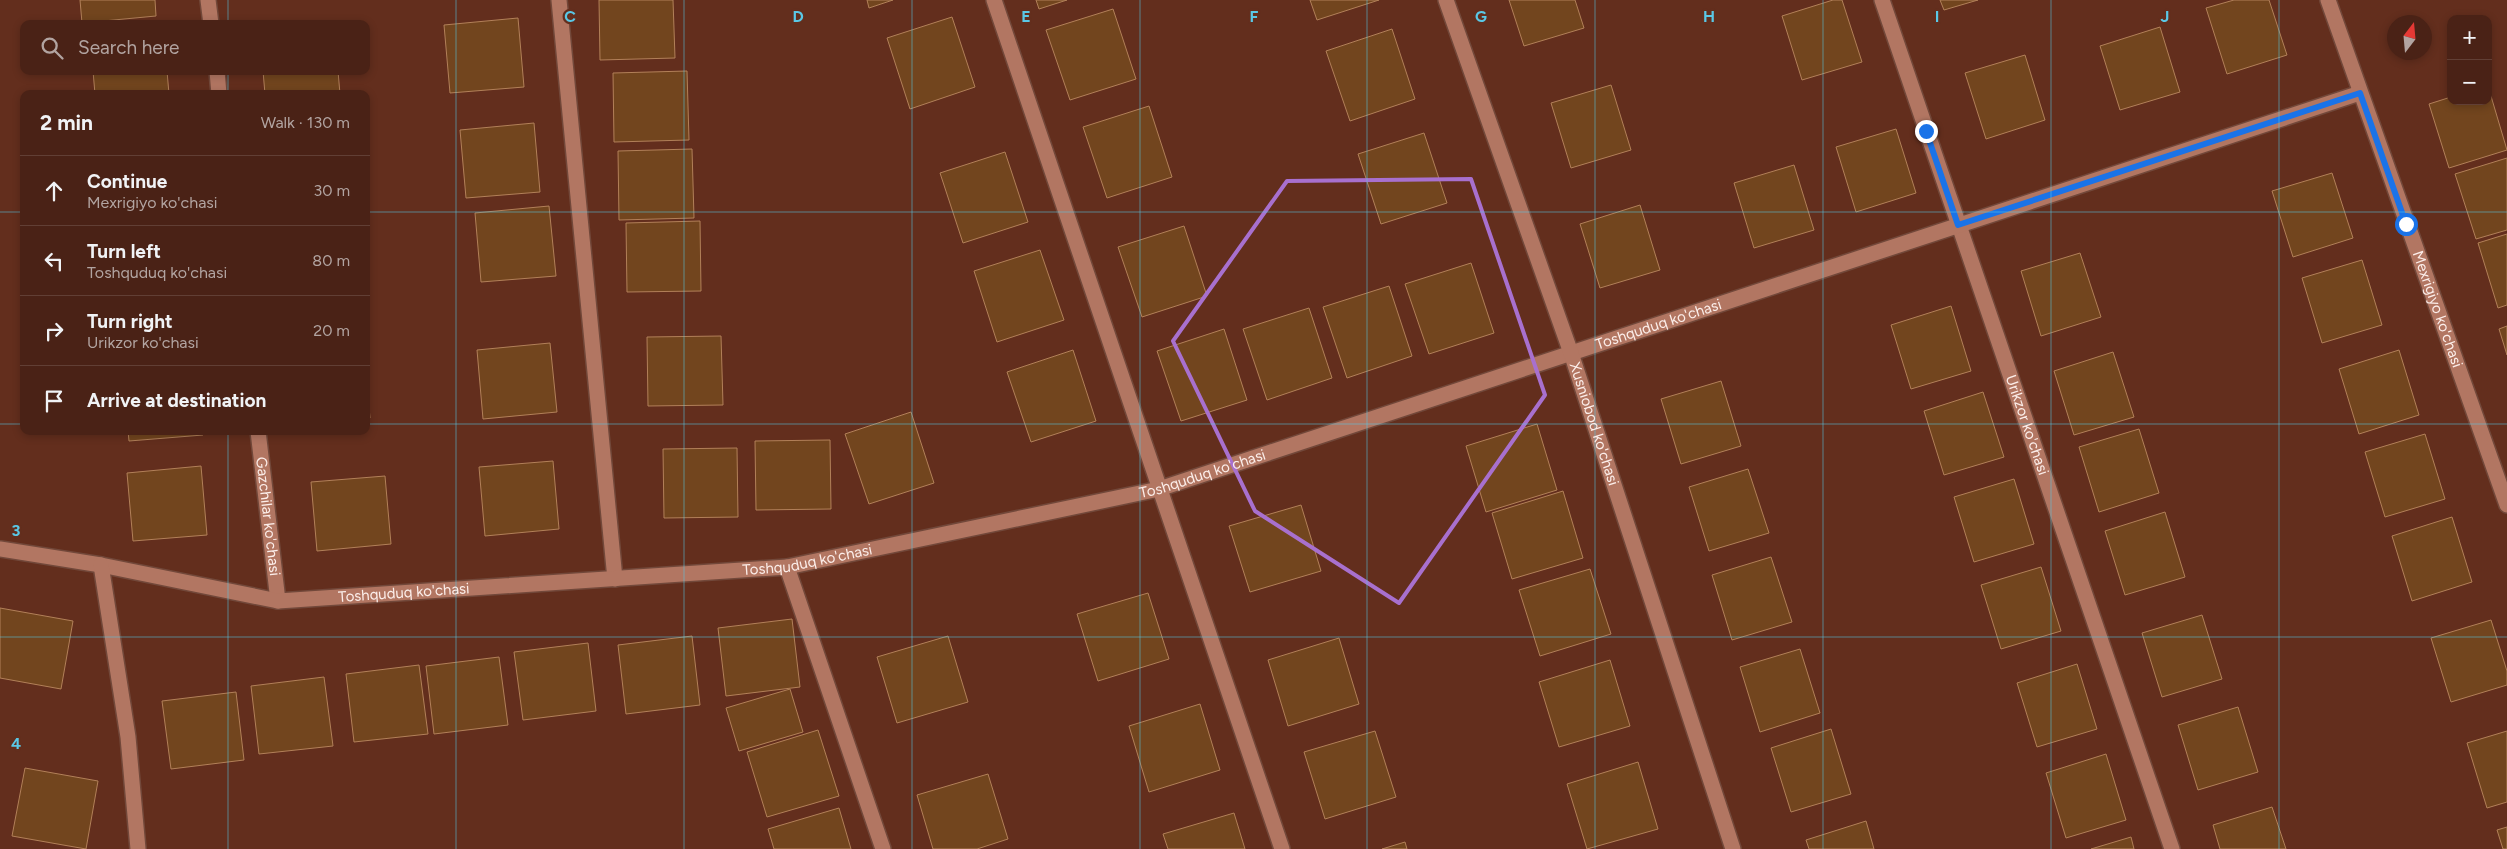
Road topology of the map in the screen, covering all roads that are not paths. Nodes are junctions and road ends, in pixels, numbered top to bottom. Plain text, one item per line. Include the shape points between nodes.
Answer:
1 (208, 0) edge
2 (559, 0) edge
3 (994, 0) edge
4 (1446, 0) edge
5 (1882, 0) edge
6 (2328, 0) edge
7 (210, 20) edge
8 (217, 75) edge
9 (219, 90) edge
10 (2360, 93) junction
11 (1958, 225) junction
12 (1571, 353) junction
13 (258, 435) edge
14 (1159, 489) junction
15 (2507, 505) edge
16 (0, 549) edge
17 (101, 565) junction
18 (787, 567) junction
19 (615, 579) junction
20 (278, 601) junction
21 (138, 849) edge
22 (883, 849) edge
23 (1282, 849) edge
24 (1733, 849) edge
25 (2172, 849) edge

1 - 7 street
2 - 19 street
3 - 14 street
4 - 12 street, Xusniobod ko'chasi
5 - 11 street, Urikzor ko'chasi
6 - 10 street, Mexrigiyo ko'chasi
8 - 9 street
10 - 11 street, Toshquduq ko'chasi
10 - 15 street, Mexrigiyo ko'chasi
11 - 12 street, Toshquduq ko'chasi
11 - 25 street, Urikzor ko'chasi
12 - 14 street, Toshquduq ko'chasi
12 - 24 street, Xusniobod ko'chasi
13 - 20 street, Gazchilar ko'chasi
14 - 18 street, Toshquduq ko'chasi
14 - 23 street
16 - 17 street, Toshquduq ko'chasi
17 - 20 street, Toshquduq ko'chasi
17 - 21 street via 128,738
18 - 19 street, Toshquduq ko'chasi
18 - 22 street
19 - 20 street, Toshquduq ko'chasi

